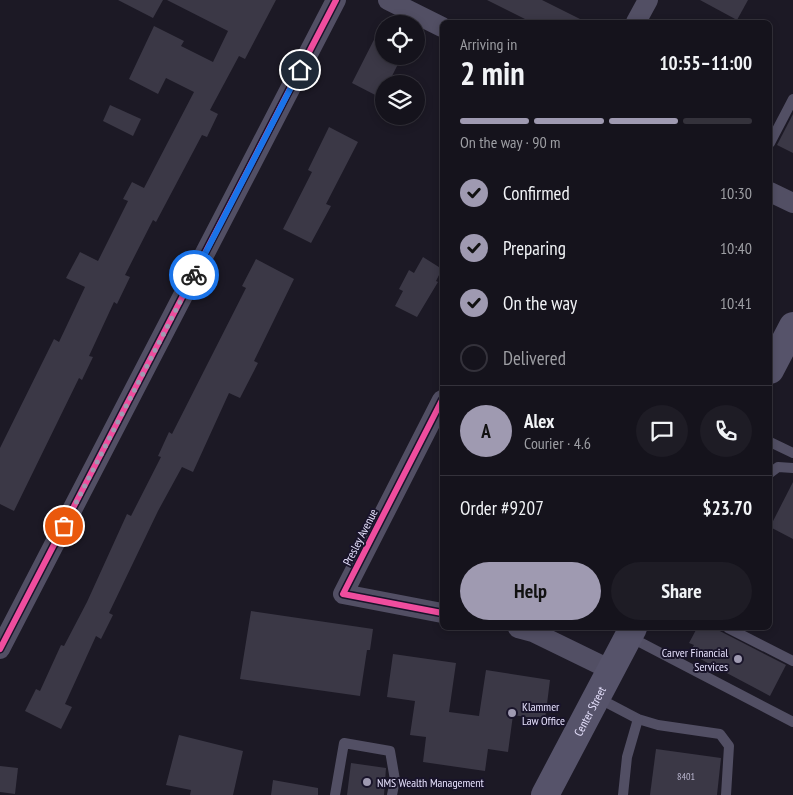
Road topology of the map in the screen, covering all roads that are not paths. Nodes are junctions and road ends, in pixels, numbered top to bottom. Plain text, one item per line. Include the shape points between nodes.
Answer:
1 (336, 0) edge
2 (388, 0) edge
3 (648, 0) edge
4 (637, 20) edge
5 (440, 27) edge
6 (793, 99) edge
7 (772, 139) edge
8 (772, 193) edge
9 (793, 204) edge
10 (791, 333) edge
11 (772, 366) edge
12 (440, 404) edge
13 (772, 443) edge
14 (793, 453) edge
15 (793, 468) edge
16 (772, 471) edge
17 (440, 613) edge
18 (526, 630) edge
19 (732, 630) edge
20 (631, 632) edge
21 (0, 649) edge
22 (793, 661) edge
23 (611, 670) junction
24 (597, 697) junction
25 (638, 719) junction
26 (793, 722) edge
27 (335, 795) edge
28 (392, 795) edge
29 (545, 795) edge
30 (623, 795) edge
31 (726, 795) edge

1 - 21 street
2 - 5 street
3 - 4 street
6 - 7 lane
8 - 9 street
10 - 11 main road
12 - 17 street, Presley Avenue via 344,594
13 - 14 lane
15 - 16 lane via 778,466
18 - 23 street
19 - 22 lane
20 - 23 main road, Center Street
20 - 26 lane
23 - 24 main road, Center Street
24 - 25 lane
24 - 29 main road, Center Street
25 - 30 lane via 627,757
25 - 31 lane via 668,728 716,732 724,738 729,746
27 - 28 lane via 344,743 390,751 395,780

